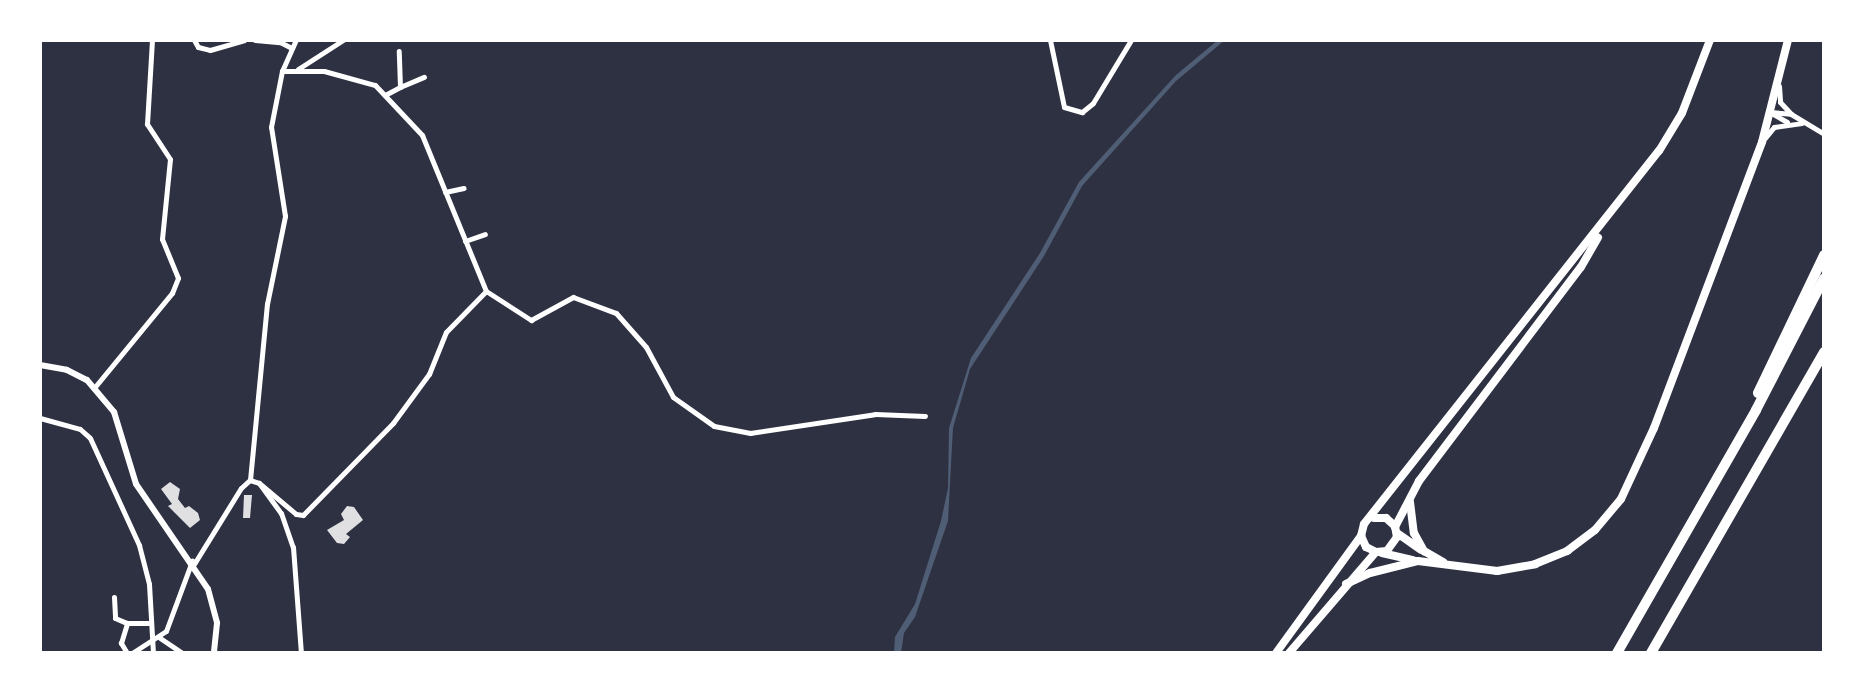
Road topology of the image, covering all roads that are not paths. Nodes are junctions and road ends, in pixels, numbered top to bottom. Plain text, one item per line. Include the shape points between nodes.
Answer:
1 (152, 40) edge
2 (194, 40) edge
3 (244, 40) edge
4 (255, 40) edge
5 (296, 40) edge
6 (343, 40) edge
7 (1051, 40) edge
8 (1131, 40) edge
9 (1710, 40) edge
10 (1788, 40) edge
11 (292, 48) junction
12 (399, 51) dead end
13 (298, 69) junction
14 (282, 71) junction
15 (424, 77) dead end
16 (1779, 82) junction
17 (400, 87) junction
18 (385, 95) junction
19 (1770, 112) junction
20 (1791, 114) junction
21 (1787, 122) junction
22 (1805, 123) junction
23 (1824, 134) edge
24 (1762, 142) junction
25 (464, 188) dead end
26 (445, 192) junction
27 (1614, 210) junction
28 (485, 234) dead end
29 (465, 241) junction
30 (1824, 255) edge
31 (1824, 278) edge
32 (486, 291) junction
33 (1824, 352) edge
34 (40, 365) edge
35 (94, 387) junction
36 (925, 416) dead end
37 (40, 418) edge
38 (1724, 466) junction
39 (250, 480) junction
40 (259, 483) junction
41 (1411, 497) junction
42 (1374, 517) junction
43 (1396, 530) junction
44 (1361, 536) junction
45 (1424, 551) junction
46 (1379, 552) junction
47 (1418, 561) junction
48 (193, 562) junction
49 (1448, 566) junction
50 (1346, 584) junction
51 (114, 597) dead end
52 (127, 623) junction
53 (148, 623) junction
54 (160, 638) junction
55 (152, 641) junction
56 (129, 653) edge
57 (153, 653) edge
58 (182, 653) edge
59 (214, 653) edge
60 (301, 653) edge
61 (1276, 653) edge
62 (1289, 653) edge
63 (1617, 653) edge
64 (1651, 653) edge

1 - 35 street via 147,124 170,159 162,239 178,278 172,293
2 - 3 street via 198,47 210,50
4 - 11 street
5 - 11 street
6 - 13 street
7 - 8 street via 1063,107 1082,112 1093,103
9 - 27 main road via 1682,113
10 - 16 main road
11 - 14 street
12 - 17 street
13 - 14 street
13 - 18 street via 366,80
14 - 39 street via 271,137 285,216 267,304
15 - 17 street
16 - 19 main road
16 - 20 street via 1780,102
17 - 18 street
18 - 26 street via 422,135
19 - 20 street
19 - 21 street
19 - 24 main road
20 - 22 street
21 - 22 street
21 - 24 street via 1774,127
22 - 23 street
24 - 49 main road via 1654,428 1621,499 1595,530 1567,551 1535,564 1497,572
25 - 26 street
26 - 29 street
27 - 41 main road via 1581,267
27 - 42 main road
28 - 29 street
29 - 32 street
30 - 38 highway
31 - 38 highway
32 - 36 street via 531,320 573,297 616,313 646,347 673,397 714,426 750,433 874,414
32 - 40 street via 446,332 429,374 393,423 303,515
33 - 64 highway
34 - 35 street via 67,370
35 - 48 street via 114,412 136,484
37 - 53 street via 80,429 90,438 139,545 149,584
38 - 63 highway
39 - 40 street
39 - 48 street
40 - 60 street via 281,513 293,547
41 - 43 main road
41 - 45 main road via 1409,518
42 - 43 main road via 1386,518
42 - 44 main road via 1364,524
43 - 45 main road
43 - 46 main road via 1392,547
44 - 46 main road via 1366,547
44 - 61 main road
45 - 49 main road
46 - 47 main road
46 - 50 main road
47 - 49 main road
47 - 50 main road
48 - 54 street
48 - 59 street via 215,608
50 - 62 main road
51 - 52 street via 115,618
52 - 53 street
52 - 56 street via 121,643
53 - 55 street
54 - 55 street
54 - 58 street
55 - 56 street
55 - 57 street

